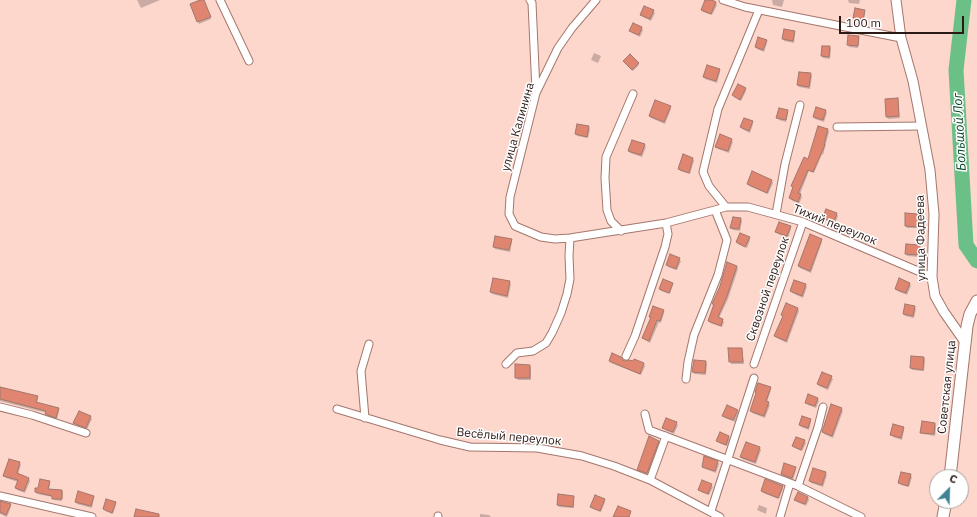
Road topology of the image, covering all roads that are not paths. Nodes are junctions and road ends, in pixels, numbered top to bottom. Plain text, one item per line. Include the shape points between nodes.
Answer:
1 (220, 0) edge
2 (530, 0) edge
3 (596, 0) edge
4 (722, 0) edge
5 (896, 0) edge
6 (759, 10) junction
7 (901, 38) junction
8 (249, 61) dead end
9 (536, 93) junction
10 (633, 94) dead end
11 (800, 105) dead end
12 (922, 126) junction
13 (837, 127) dead end
14 (726, 207) junction
15 (715, 210) junction
16 (776, 214) junction
17 (803, 222) junction
18 (666, 223) junction
19 (515, 226) joint
20 (621, 231) junction
21 (570, 238) junction
22 (932, 277) junction
23 (977, 301) edge
24 (964, 342) junction
25 (369, 344) dead end
26 (626, 356) dead end
27 (506, 364) dead end
28 (754, 364) dead end
29 (754, 378) dead end
30 (686, 379) dead end
31 (0, 407) edge
32 (823, 407) dead end
33 (337, 409) dead end
34 (645, 414) dead end
35 (365, 418) junction
36 (86, 433) dead end
37 (666, 436) junction
38 (727, 460) junction
39 (951, 469) edge
40 (650, 480) junction
41 (790, 483) junction
42 (798, 486) junction
43 (0, 496) edge
44 (710, 511) junction
45 (92, 517) edge
46 (720, 517) edge
47 (780, 517) edge
48 (861, 517) edge

1 - 8 street
2 - 9 street
3 - 9 street, улица Калинина via 558,48
4 - 6 street
5 - 7 street, улица Фадеева
6 - 7 street
6 - 14 street via 718,109 703,172 709,186
7 - 12 street, улица Фадеева
9 - 19 street, улица Калинина via 510,197 509,214
10 - 20 street via 606,157 607,210 610,221
11 - 16 street
12 - 13 street
12 - 22 street, улица Фадеева via 934,214
14 - 15 street, Тихий переулок
14 - 16 street, Тихий переулок via 748,207
15 - 18 street, Тихий переулок
15 - 30 street via 727,240 718,274 694,335
16 - 17 street, Тихий переулок
17 - 22 street, Тихий переулок
17 - 28 street, Сквозной переулок
18 - 20 street, Тихий переулок
18 - 26 street via 668,234 665,247
19 - 21 street, Тихий переулок via 541,237
20 - 21 street, Тихий переулок
21 - 27 street via 569,287 552,333 546,343 533,351 517,354
22 - 24 street, улица Фадеева via 935,296
23 - 24 main road, Советская улица via 970,314
24 - 39 main road, Советская улица
25 - 35 street via 361,371
29 - 38 street
31 - 36 street
32 - 42 street
33 - 35 street, Весёлый переулок
34 - 37 street via 649,430
35 - 40 street, Весёлый переулок via 470,447 537,448 582,456
37 - 38 street
37 - 40 street
38 - 41 street
38 - 44 street
40 - 44 street, Весёлый переулок
41 - 42 street
41 - 47 street
42 - 48 street
43 - 45 street
44 - 46 street, Весёлый переулок

